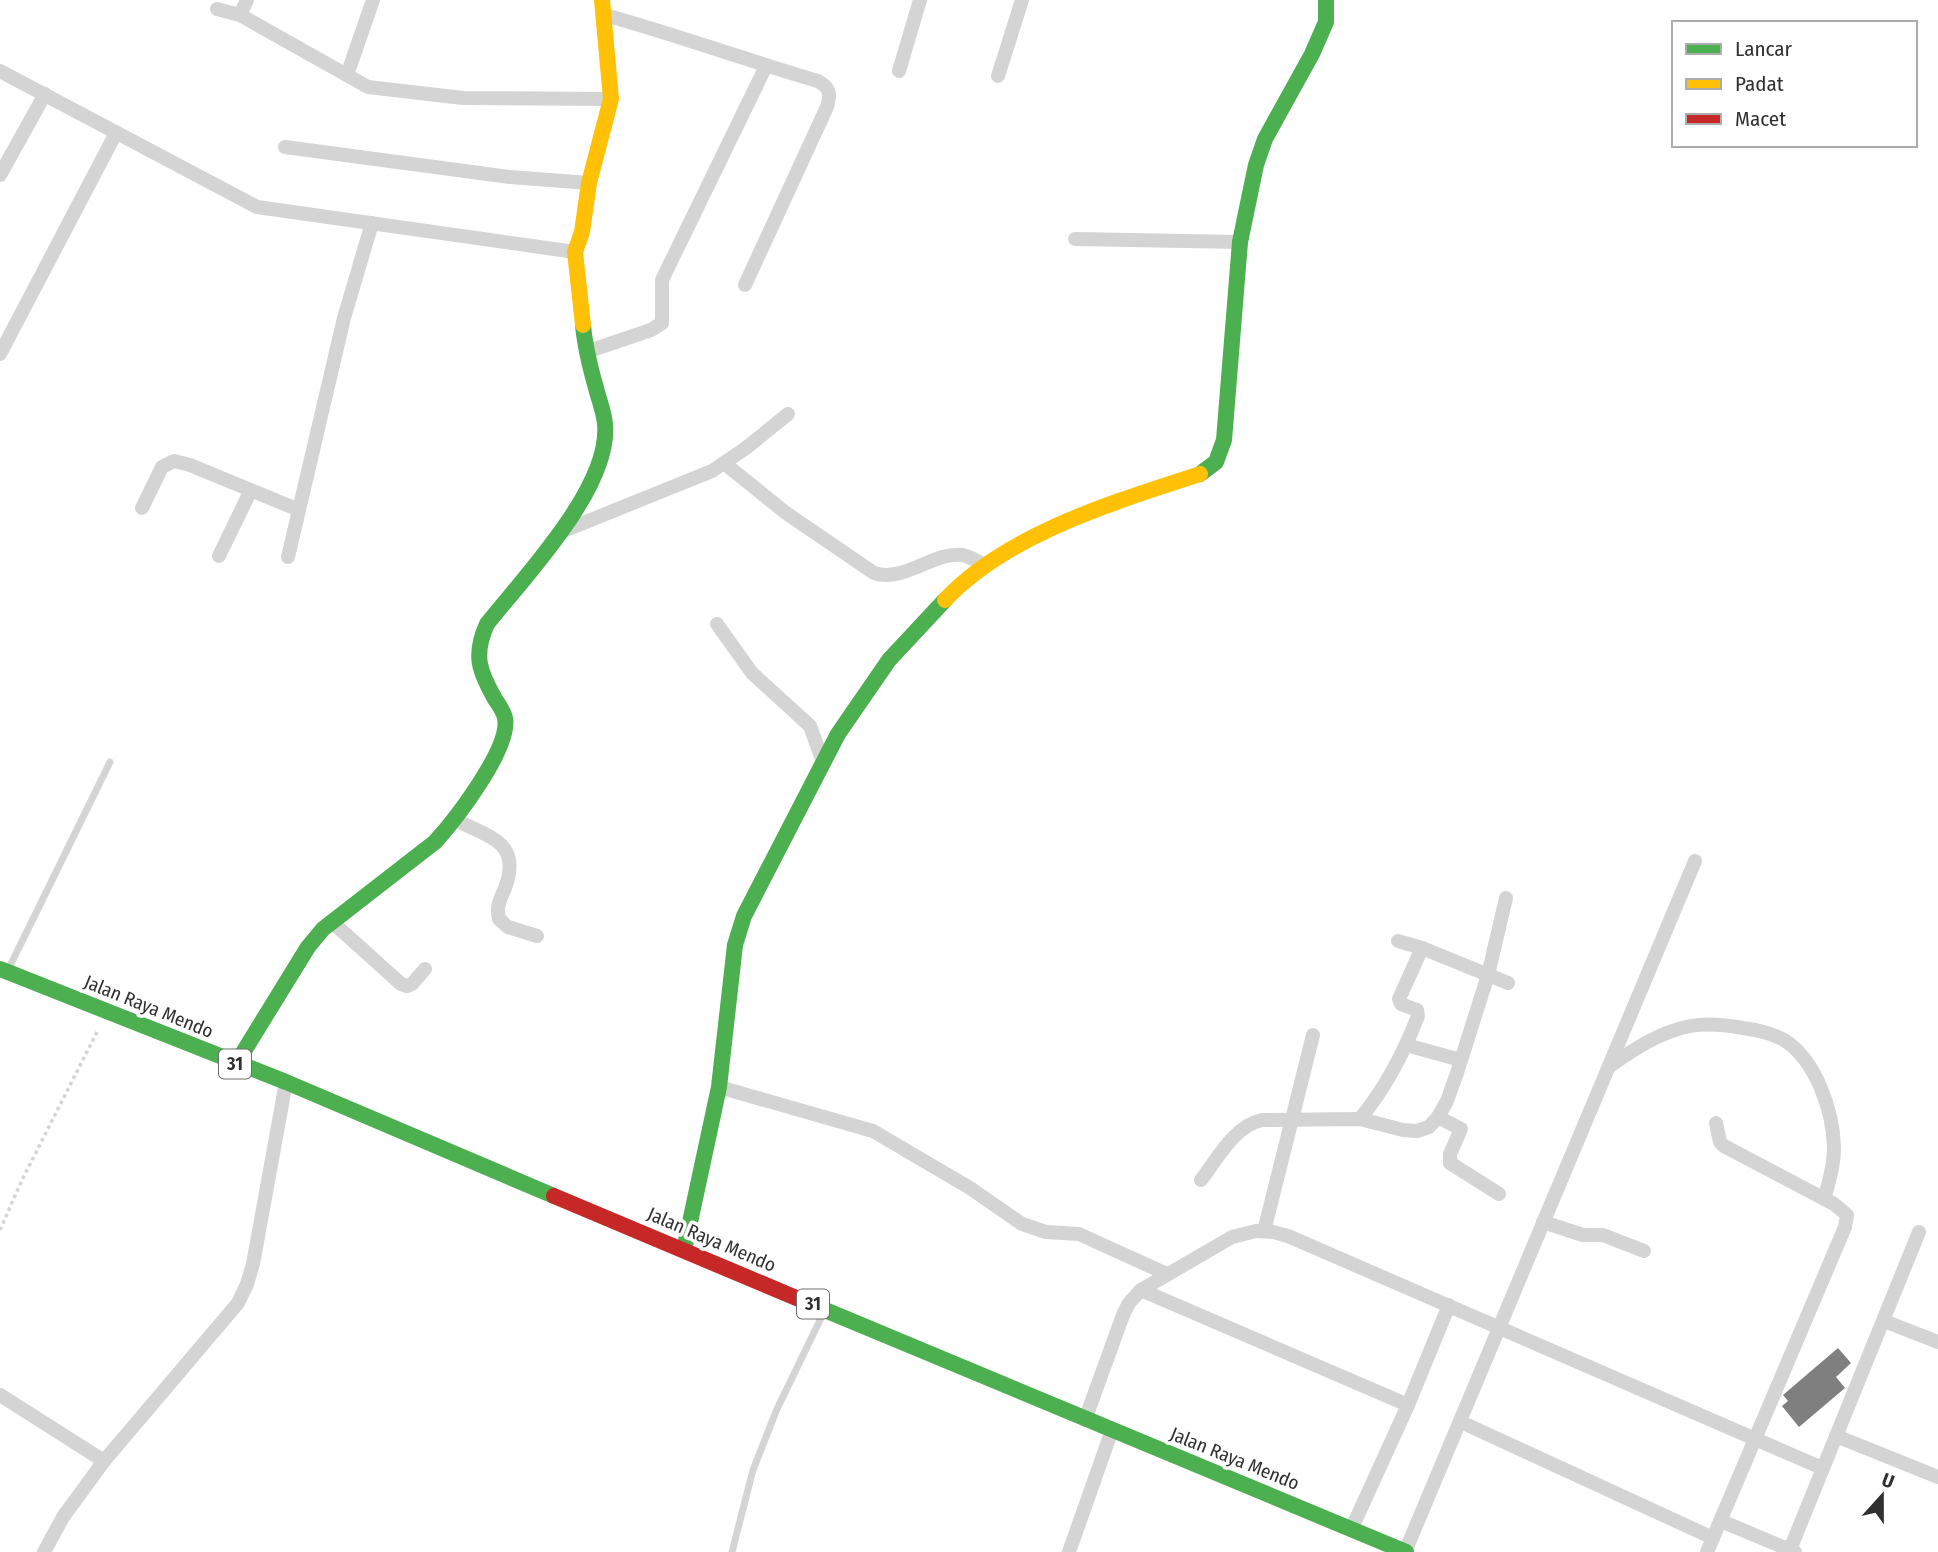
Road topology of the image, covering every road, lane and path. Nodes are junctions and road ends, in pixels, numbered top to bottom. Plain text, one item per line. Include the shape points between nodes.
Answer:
1 (247, 0) edge
2 (373, 0) edge
3 (920, 0) edge
4 (1022, 0) edge
5 (1326, 0) edge
6 (1337, 0) edge
7 (604, 8) edge
8 (217, 9) dead end
9 (240, 15) junction
10 (1326, 22) junction
11 (765, 66) junction
12 (0, 71) edge
13 (899, 71) dead end
14 (347, 75) junction
15 (998, 76) dead end
16 (45, 94) junction
17 (611, 99) junction
18 (116, 133) junction
19 (285, 147) dead end
20 (0, 175) edge
21 (589, 183) junction
22 (372, 223) junction
23 (1075, 239) dead end
24 (1240, 242) junction
25 (575, 252) junction
26 (744, 285) dead end
27 (586, 352) junction
28 (0, 354) edge
29 (788, 415) dead end
30 (724, 463) junction
31 (250, 492) junction
32 (142, 508) dead end
33 (299, 510) junction
34 (562, 532) junction
35 (219, 556) dead end
36 (288, 557) dead end
37 (983, 564) junction
38 (717, 624) dead end
39 (110, 762) dead end
40 (823, 762) junction
41 (456, 820) junction
42 (1695, 861) dead end
43 (1506, 898) dead end
44 (331, 921) junction
45 (537, 936) dead end
46 (1398, 941) dead end
47 (1422, 948) junction
48 (425, 969) dead end
49 (4, 971) edge
50 (1488, 975) junction
51 (1508, 983) dead end
52 (107, 1012) junction
53 (1313, 1035) dead end
54 (1406, 1045) junction
55 (1461, 1060) junction
56 (236, 1064) junction
57 (1608, 1067) junction
58 (286, 1082) junction
59 (719, 1087) junction
60 (1438, 1117) junction
61 (1360, 1119) junction
62 (1292, 1120) junction
63 (1716, 1123) dead end
64 (1201, 1180) dead end
65 (1499, 1194) dead end
66 (1824, 1199) junction
67 (1543, 1222) junction
68 (0, 1230) edge
69 (1264, 1231) junction
70 (1919, 1232) dead end
71 (684, 1250) junction
72 (1644, 1251) dead end
73 (1167, 1274) junction
74 (1141, 1290) junction
75 (1449, 1305) junction
76 (825, 1309) junction
77 (1884, 1321) junction
78 (1497, 1328) junction
79 (1938, 1342) edge
80 (0, 1395) edge
81 (1408, 1405) junction
82 (1086, 1420) junction
83 (1461, 1422) junction
84 (1112, 1430) junction
85 (1836, 1436) junction
86 (1754, 1438) junction
87 (104, 1461) junction
88 (1822, 1468) junction
89 (1938, 1477) edge
90 (1721, 1521) junction
91 (1352, 1528) junction
92 (1713, 1538) junction
93 (1791, 1551) edge
94 (44, 1552) edge
95 (732, 1552) edge
96 (1069, 1552) edge
97 (1405, 1552) edge
98 (1707, 1552) edge

1 - 9 street
2 - 14 street
3 - 13 street
4 - 15 street
5 - 10 main road
6 - 10 street
7 - 11 street
7 - 17 main road
8 - 9 street
9 - 14 street
10 - 24 main road via 1265,139
11 - 26 street via 818,81 828,86 831,94
11 - 27 street via 662,280 662,323
12 - 16 street
14 - 17 street via 368,87 423,95
16 - 18 street
16 - 20 street
17 - 21 main road
18 - 22 street via 257,207
18 - 28 street
19 - 21 street
21 - 25 main road
22 - 25 street
22 - 33 street via 344,318
23 - 24 street
24 - 37 main road via 1225,434 1212,467 1095,508
25 - 27 main road
27 - 34 main road via 604,416 604,451 595,477
29 - 30 street
30 - 34 street
30 - 37 street via 786,513 881,576 948,556 964,555
31 - 32 street via 174,461 162,467
31 - 33 street
31 - 35 street
33 - 36 street
34 - 41 main road via 487,624 477,645 479,666 506,726
37 - 40 main road via 889,660
38 - 40 street via 752,673 810,726
39 - 49 lane
40 - 59 main road via 744,916 735,946
41 - 44 main road via 413,861
41 - 45 street via 507,851 511,862 496,910 499,919
42 - 57 street
43 - 50 street
44 - 48 street via 401,984 412,984
44 - 56 main road via 308,947
46 - 47 street
47 - 50 street
47 - 54 street via 1399,999 1418,1013
49 - 52 main road, Jalan Raya Mendo / 31
50 - 51 street
50 - 55 street
52 - 56 main road, Jalan Raya Mendo / 31
52 - 68 path
53 - 62 street
54 - 55 street
54 - 61 street via 1388,1082
55 - 60 street
56 - 58 main road, Jalan Raya Mendo / 31
57 - 66 street via 1654,1039 1692,1026 1731,1026 1784,1040 1815,1076 1832,1130 1833,1160
57 - 67 street
58 - 71 main road, Jalan Raya Mendo / 31
58 - 87 street via 253,1264 238,1303
59 - 71 main road
59 - 73 street via 873,1131 1022,1224 1046,1232 1079,1234
60 - 61 street via 1417,1131
60 - 65 street via 1461,1129 1450,1163
61 - 62 street
62 - 64 street via 1250,1123
62 - 69 street
63 - 66 street via 1724,1146
66 - 86 street via 1847,1215 1845,1227
67 - 72 street via 1610,1237
67 - 78 street
69 - 73 street via 1232,1237
69 - 75 street via 1288,1236
70 - 77 street
71 - 76 main road, Jalan Raya Mendo / 31
73 - 74 street
74 - 81 street
74 - 82 street via 1123,1315
75 - 78 street
75 - 81 street
76 - 82 main road, Jalan Raya Mendo / 31
76 - 95 lane via 753,1470
77 - 79 street
77 - 85 street
78 - 83 street
78 - 86 street
80 - 87 street
81 - 91 street
82 - 84 main road, Jalan Raya Mendo / 31
83 - 92 street
83 - 97 street
84 - 91 main road, Jalan Raya Mendo / 31
84 - 96 street
85 - 88 street
85 - 89 street
86 - 88 street
86 - 90 street
87 - 94 street
88 - 93 street
90 - 92 street
90 - 93 street
91 - 97 main road, Jalan Raya Mendo / 31
92 - 98 street

